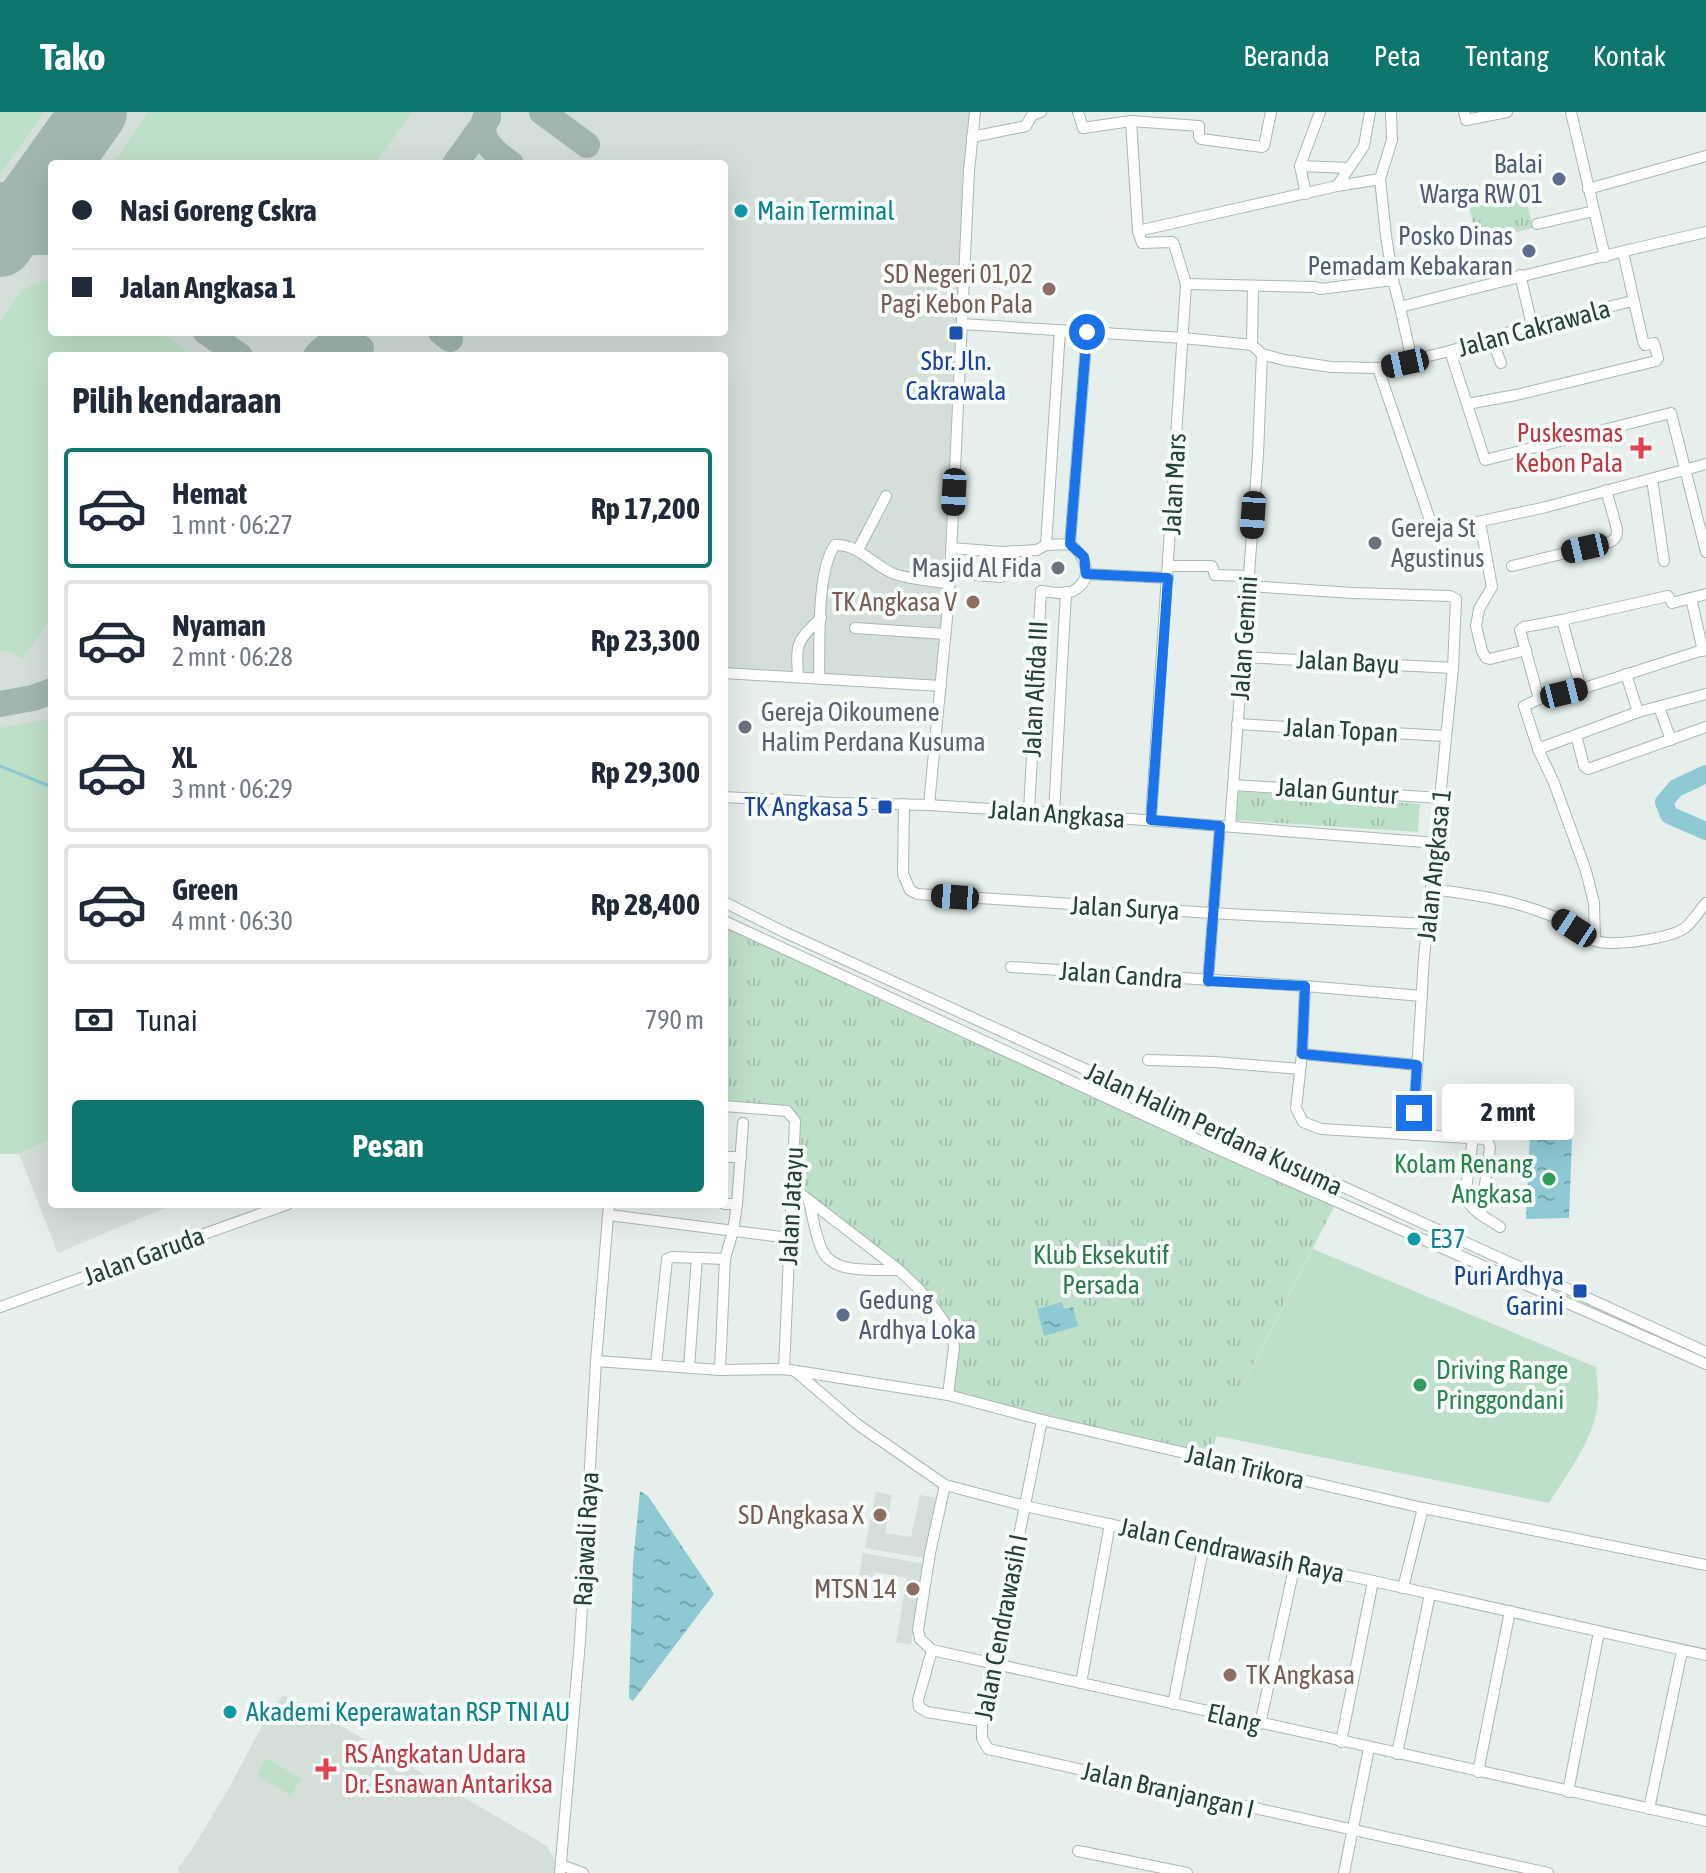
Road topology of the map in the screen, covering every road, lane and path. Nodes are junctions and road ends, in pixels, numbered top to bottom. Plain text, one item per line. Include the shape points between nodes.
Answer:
1 (975, 112) edge
2 (1041, 112) edge
3 (1078, 112) edge
4 (1271, 112) edge
5 (1321, 112) edge
6 (1370, 112) edge
7 (1391, 112) edge
8 (1464, 112) edge
9 (1507, 112) edge
10 (1571, 112) edge
11 (1131, 121) junction
12 (972, 137) junction
13 (1706, 156) edge
14 (1300, 166) junction
15 (1349, 168) junction
16 (1380, 179) junction
17 (1337, 186) junction
18 (1588, 189) junction
19 (1306, 194) junction
20 (1594, 211) junction
21 (1537, 224) dead end
22 (1138, 231) junction
23 (1706, 232) edge
24 (1623, 252) junction
25 (1605, 257) junction
26 (1520, 275) junction
27 (1393, 280) junction
28 (1186, 284) junction
29 (1253, 286) junction
30 (1633, 301) junction
31 (1400, 307) junction
32 (962, 324) junction
33 (1532, 325) junction
34 (1060, 330) junction
35 (1087, 332) junction
36 (1491, 337) junction
37 (1183, 338) junction
38 (1252, 345) junction
39 (1450, 351) junction
40 (1262, 354) junction
41 (1412, 361) junction
42 (1501, 363) dead end
43 (1378, 368) junction
44 (1467, 404) junction
45 (1706, 464) edge
46 (1685, 470) junction
47 (1652, 479) junction
48 (1606, 490) junction
49 (886, 496) dead end
50 (1480, 522) junction
51 (1070, 544) junction
52 (1046, 545) junction
53 (951, 548) junction
54 (858, 550) junction
55 (1002, 552) junction
56 (1706, 552) edge
57 (1664, 561) dead end
58 (1169, 566) junction
59 (1512, 566) dead end
60 (1086, 574) junction
61 (1168, 578) junction
62 (949, 579) junction
63 (1249, 581) junction
64 (1066, 592) junction
65 (1706, 594) edge
66 (1691, 598) junction
67 (821, 618) junction
68 (1562, 620) junction
69 (855, 628) dead end
70 (945, 634) junction
71 (1526, 650) junction
72 (1704, 650) edge
73 (1243, 657) junction
74 (1453, 668) junction
75 (728, 673) edge
76 (1626, 674) junction
77 (798, 677) junction
78 (819, 678) junction
79 (941, 686) junction
80 (1581, 689) junction
81 (1706, 694) edge
82 (1539, 699) junction
83 (1659, 707) junction
84 (1638, 712) junction
85 (1237, 724) junction
86 (1706, 727) edge
87 (1576, 735) junction
88 (1445, 736) junction
89 (1671, 740) junction
90 (1538, 749) junction
91 (1233, 785) junction
92 (728, 797) edge
93 (1441, 798) junction
94 (904, 804) junction
95 (929, 805) junction
96 (1029, 811) junction
97 (1054, 813) junction
98 (1151, 820) junction
99 (1225, 826) junction
100 (1437, 843) junction
101 (1432, 889) junction
102 (1706, 903) edge
103 (728, 904) edge
104 (1214, 913) junction
105 (728, 923) edge
106 (1428, 924) junction
107 (1595, 941) junction
108 (1011, 967) dead end
109 (1208, 981) junction
110 (1305, 986) junction
111 (1422, 996) junction
112 (1302, 1054) junction
113 (1148, 1060) dead end
114 (1417, 1065) junction
115 (1300, 1069) junction
116 (728, 1106) edge
117 (743, 1123) dead end
118 (1413, 1135) junction
119 (1473, 1138) junction
120 (728, 1157) edge
121 (741, 1157) junction
122 (1469, 1169) junction
123 (1487, 1172) junction
124 (793, 1188) junction
125 (809, 1201) junction
126 (728, 1204) edge
127 (737, 1204) junction
128 (277, 1208) edge
129 (609, 1210) edge
130 (1481, 1214) junction
131 (1500, 1227) dead end
132 (733, 1231) junction
133 (790, 1238) junction
134 (697, 1258) junction
135 (725, 1259) junction
136 (899, 1270) junction
137 (0, 1307) edge
138 (1706, 1352) edge
139 (596, 1361) junction
140 (1706, 1364) edge
141 (656, 1365) junction
142 (689, 1367) junction
143 (789, 1369) junction
144 (720, 1370) junction
145 (948, 1395) junction
146 (1042, 1420) junction
147 (945, 1485) junction
148 (1025, 1506) junction
149 (1423, 1508) junction
150 (1110, 1524) junction
151 (1204, 1544) junction
152 (1295, 1564) junction
153 (1706, 1565) edge
154 (1373, 1581) junction
155 (1403, 1588) junction
156 (1430, 1594) junction
157 (1510, 1611) junction
158 (1599, 1632) junction
159 (932, 1650) junction
160 (1682, 1651) junction
161 (1706, 1655) edge
162 (993, 1664) junction
163 (1081, 1683) junction
164 (1173, 1704) junction
165 (982, 1721) junction
166 (1260, 1724) junction
167 (1341, 1742) junction
168 (986, 1747) joint
169 (1369, 1748) junction
170 (1397, 1754) junction
171 (1478, 1772) junction
172 (1568, 1792) junction
173 (1649, 1809) junction
174 (1706, 1821) edge
175 (1352, 1831) junction
176 (1078, 1851) dead end
177 (561, 1869) edge
178 (583, 1873) edge
179 (1183, 1873) edge
180 (1344, 1873) edge
181 (1548, 1873) edge

1 - 12 street
2 - 12 street via 1026,126
3 - 11 street via 1083,128
4 - 11 street via 1262,147 1201,139 1199,126
5 - 14 street
6 - 15 street via 1364,146
7 - 16 street via 1392,140
8 - 9 street via 1466,120
10 - 18 street
11 - 22 street
12 - 32 street
13 - 18 street
14 - 15 street
14 - 19 street
15 - 17 street
16 - 17 street
16 - 27 street
17 - 19 street
18 - 20 street
19 - 22 street
20 - 21 street
20 - 25 street
22 - 28 street, Jalan Mars via 1144,244 1174,244
23 - 24 street
24 - 25 street
24 - 30 street
25 - 26 street
26 - 31 street
26 - 33 street
27 - 29 street via 1320,289
27 - 31 street
28 - 29 street
28 - 37 street, Jalan Mars
29 - 38 street
30 - 33 street, Jalan Cakrawala
30 - 44 street via 1644,344 1654,343 1656,361
31 - 41 street
32 - 34 street
32 - 53 street
33 - 36 street, Jalan Cakrawala
34 - 35 street
34 - 52 street
35 - 37 street
35 - 51 street
36 - 39 street, Jalan Cakrawala
36 - 42 street
37 - 38 street
37 - 58 street, Jalan Mars
38 - 40 street, Jalan Cakrawala
39 - 41 street, Jalan Cakrawala
39 - 44 street
40 - 43 street, Jalan Cakrawala via 1331,367
40 - 63 street, Jalan Gemini
41 - 43 street, Jalan Cakrawala
43 - 50 street via 1433,529
44 - 46 street via 1485,460 1670,412
45 - 46 street
46 - 47 street
46 - 56 street
47 - 48 street
47 - 57 street
48 - 50 street
48 - 59 street via 1615,539
49 - 54 street
50 - 71 street via 1492,587 1476,626 1482,651 1490,659
51 - 52 street
51 - 60 street via 1084,557
52 - 55 street
53 - 55 street
53 - 62 street
54 - 62 street via 897,575
54 - 67 street via 835,545 831,550
55 - 62 street via 1001,577
58 - 61 street, Jalan Mars
58 - 63 street via 1212,566 1215,575
60 - 61 street
60 - 64 street via 1080,585
61 - 98 street, Jalan Mars
62 - 70 street
63 - 73 street, Jalan Gemini
63 - 74 street, Jalan Angkasa 1 via 1454,597
64 - 96 street, Jalan Alfida III via 1041,591
64 - 97 street
65 - 66 street
66 - 68 street via 1672,603 1668,596
66 - 72 street
67 - 77 street via 798,642
67 - 78 street
68 - 71 street via 1521,629
68 - 80 street
69 - 70 street
70 - 79 street
71 - 82 street
72 - 76 street
73 - 74 street, Jalan Bayu
73 - 85 street, Jalan Gemini
74 - 88 street, Jalan Angkasa 1
75 - 77 street
76 - 80 street
76 - 84 street
77 - 78 street
78 - 79 street
79 - 95 street
80 - 82 street
81 - 83 street
82 - 90 street via 1524,706
83 - 84 street
83 - 89 street
84 - 87 street
85 - 88 street, Jalan Topan
85 - 91 street, Jalan Gemini
86 - 89 street
87 - 89 street via 1588,769
87 - 90 street
88 - 93 street, Jalan Angkasa 1
90 - 107 street via 1586,871
91 - 93 street, Jalan Guntur
91 - 99 street, Jalan Gemini
92 - 94 street, Jalan Angkasa
93 - 100 street, Jalan Angkasa 1
94 - 95 street, Jalan Angkasa
94 - 104 street, Jalan Surya via 903,874 917,894
95 - 96 street, Jalan Angkasa
96 - 97 street, Jalan Angkasa
97 - 98 street, Jalan Angkasa
98 - 99 street, Jalan Angkasa
99 - 100 street, Jalan Angkasa
99 - 104 street, Jalan Gemini
100 - 101 street, Jalan Angkasa 1
101 - 106 street, Jalan Angkasa 1
101 - 107 street via 1537,910
102 - 107 street via 1676,932 1618,943
103 - 138 street, Jalan Halim Perdana Kusuma
104 - 106 street, Jalan Surya
104 - 109 street, Jalan Gemini
105 - 140 street, Jalan Halim Perdana Kusuma via 1222,1151
106 - 111 street, Jalan Angkasa 1
108 - 109 street, Jalan Candra
109 - 110 street, Jalan Candra
110 - 111 street, Jalan Candra
110 - 112 street
111 - 114 street, Jalan Angkasa 1
112 - 114 street
112 - 115 street
113 - 115 street
114 - 118 street, Jalan Angkasa 1
115 - 118 street via 1296,1108 1303,1122 1321,1129
116 - 124 street, Jalan Jatayu via 787,1111 793,1116
117 - 121 street
118 - 119 street
119 - 122 street
119 - 123 street via 1490,1145
120 - 121 street
121 - 127 street
122 - 123 street
122 - 130 street via 1465,1196
123 - 130 street
124 - 125 street
124 - 133 street, Jalan Jatayu
125 - 136 street
125 - 136 street via 819,1244 829,1260 853,1268
126 - 127 street
127 - 132 street
128 - 137 street, Jalan Garuda
129 - 132 street
129 - 139 street, Rajawali Raya
130 - 131 street
132 - 133 street
132 - 135 street
133 - 143 street, Jalan Jatayu
134 - 135 street
134 - 141 street via 666,1261
134 - 142 street
135 - 144 street
136 - 145 street via 935,1309 953,1339
139 - 141 street, Jalan Trikora
139 - 177 street, Rajawali Raya
141 - 142 street, Jalan Trikora
142 - 144 street, Jalan Trikora
143 - 144 street, Jalan Trikora
143 - 145 street, Jalan Trikora
143 - 147 street, Jalan Cendrawasih Raya
145 - 146 street, Jalan Trikora
146 - 148 street, Jalan Cendrawasih I
146 - 149 street, Jalan Trikora
147 - 148 street, Jalan Cendrawasih Raya
147 - 159 street via 918,1630
148 - 150 street, Jalan Cendrawasih Raya
148 - 162 street, Jalan Cendrawasih I
149 - 153 street, Jalan Trikora
149 - 155 street
150 - 151 street, Jalan Cendrawasih Raya
150 - 163 street
151 - 152 street, Jalan Cendrawasih Raya
151 - 164 street
152 - 154 street, Jalan Cendrawasih Raya
152 - 166 street
154 - 155 street, Jalan Cendrawasih Raya
154 - 167 street
155 - 156 street, Jalan Cendrawasih Raya
156 - 157 street, Jalan Cendrawasih Raya
156 - 170 street
157 - 158 street, Jalan Cendrawasih Raya
157 - 171 street
158 - 160 street, Jalan Cendrawasih Raya
158 - 172 street
159 - 162 street, Elang
159 - 165 street via 919,1707
160 - 161 street, Jalan Cendrawasih Raya
160 - 173 street
162 - 163 street, Elang
162 - 165 street, Jalan Cendrawasih I
163 - 164 street, Elang
164 - 166 street, Elang
165 - 168 street, Jalan Cendrawasih I
166 - 167 street, Elang
167 - 169 street, Elang
168 - 175 street, Jalan Branjangan I
169 - 170 street, Elang
169 - 175 street
170 - 171 street, Elang
171 - 172 street, Elang
172 - 173 street, Elang
173 - 174 street, Elang
175 - 180 street
175 - 181 street, Jalan Branjangan I
176 - 179 street
177 - 178 street

